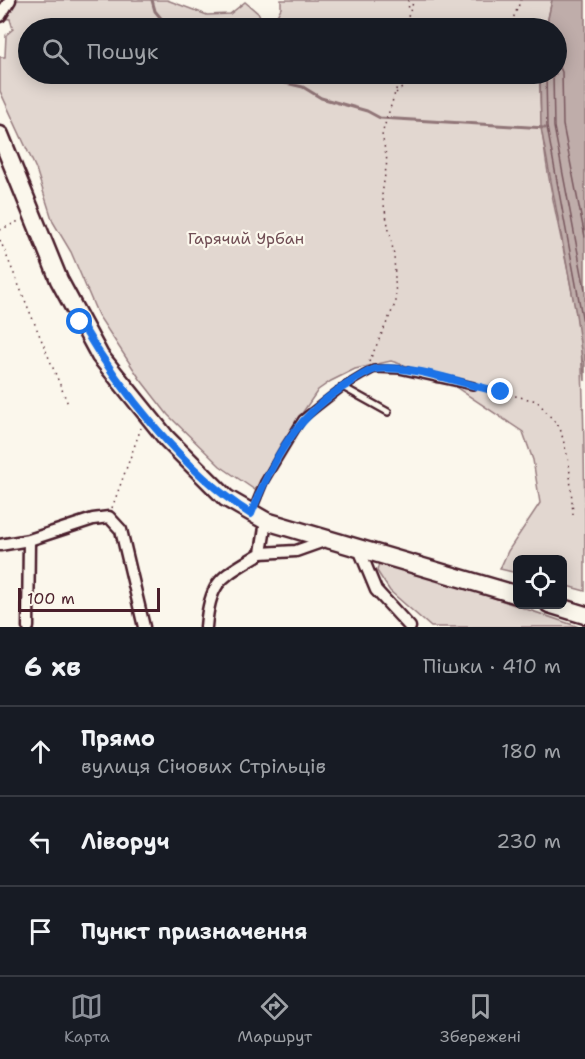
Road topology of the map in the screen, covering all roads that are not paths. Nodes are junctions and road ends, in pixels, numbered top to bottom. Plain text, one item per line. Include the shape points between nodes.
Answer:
1 (10, 0) edge
2 (0, 16) edge
3 (0, 135) edge
4 (473, 386) road end
5 (343, 387) junction
6 (388, 412) dead end
7 (259, 517) junction
8 (29, 540) junction
9 (327, 540) junction
10 (0, 545) edge
11 (359, 549) junction
12 (261, 553) junction
13 (513, 593) edge
14 (565, 609) edge
15 (585, 615) edge
16 (28, 627) edge
17 (144, 627) edge
18 (206, 627) edge
19 (410, 627) edge

1 - 2 street
3 - 7 main road via 59,280 100,356 125,390 206,480 226,498
4 - 5 lane via 400,370 374,369
5 - 6 lane
5 - 7 lane via 302,419 264,482
7 - 9 main road
7 - 12 street
8 - 10 street
8 - 16 street
8 - 17 street via 109,517 122,530
9 - 11 main road
9 - 12 street via 296,551
11 - 13 main road
11 - 19 street via 376,590
12 - 18 street via 216,584
14 - 15 main road

